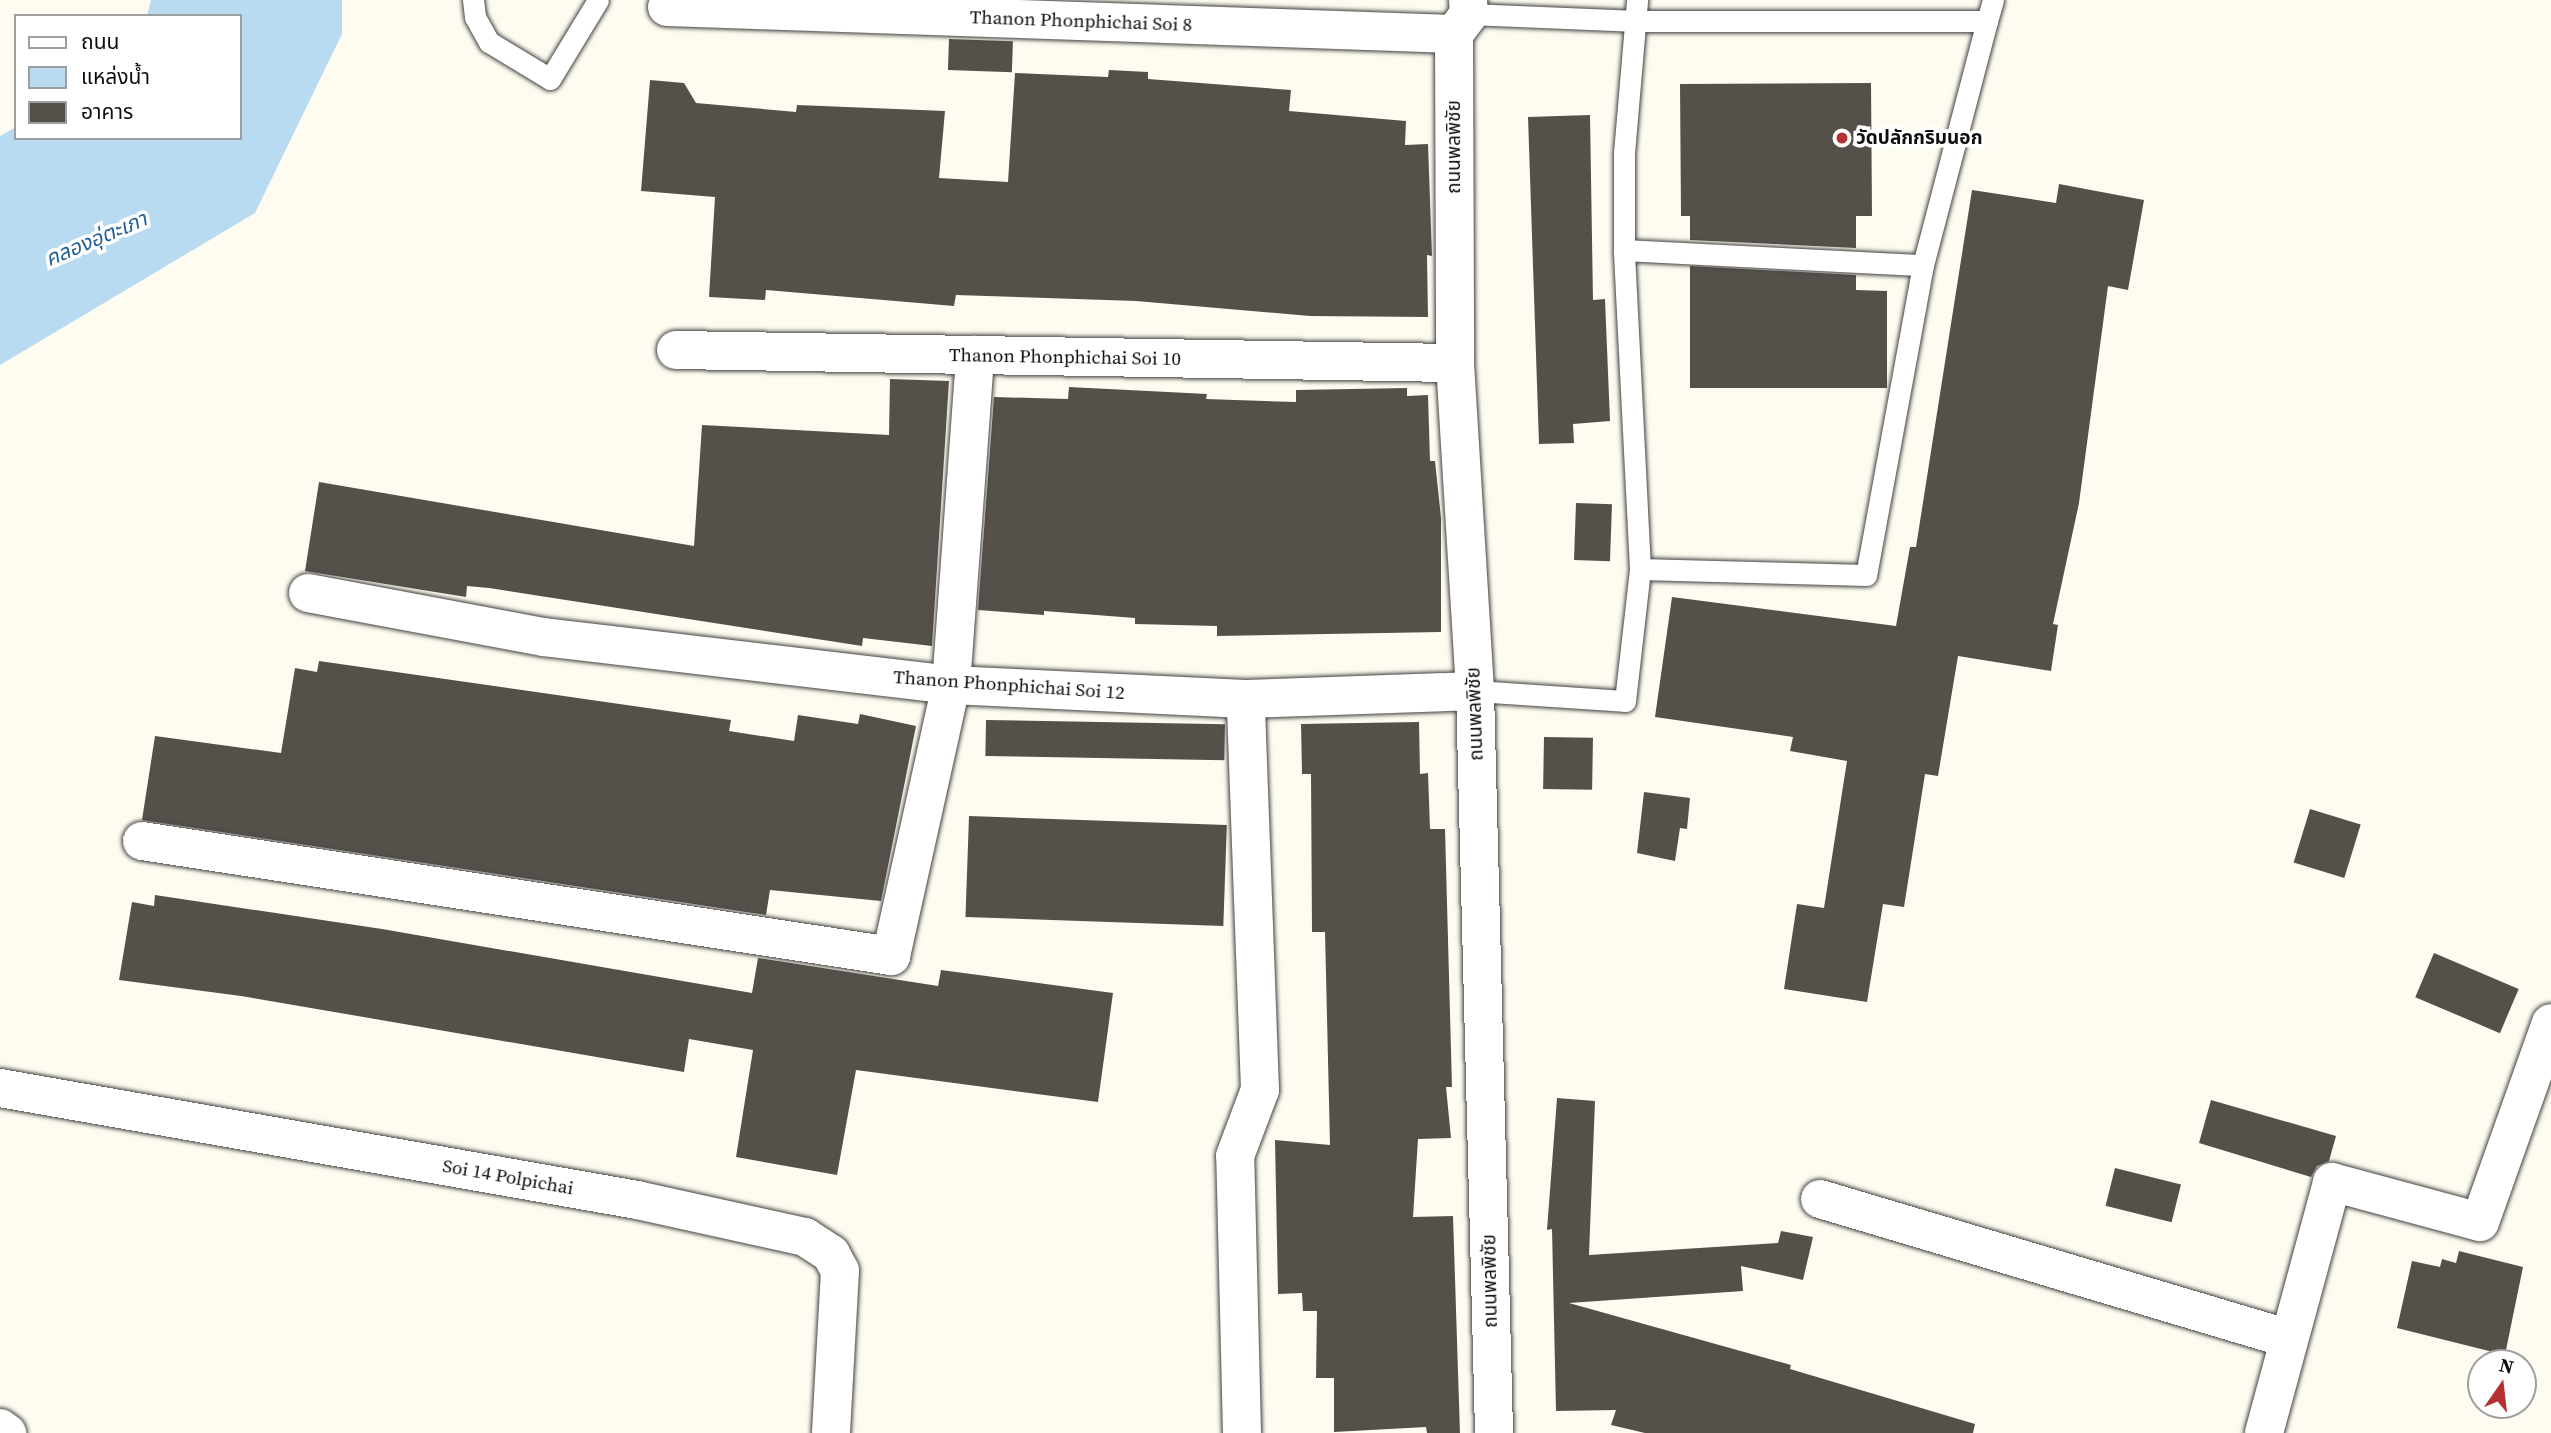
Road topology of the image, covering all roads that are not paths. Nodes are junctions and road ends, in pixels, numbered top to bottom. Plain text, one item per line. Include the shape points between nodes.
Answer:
1 (473, 0) edge
2 (598, 0) edge
3 (667, 7) dead end
4 (1638, 10) edge
5 (1990, 10) edge
6 (1463, 16) edge
7 (1624, 250) junction
8 (1923, 265) junction
9 (676, 350) dead end
10 (975, 355) junction
11 (1455, 363) junction
12 (1640, 569) junction
13 (308, 593) dead end
14 (951, 685) junction
15 (1475, 691) junction
16 (1246, 699) junction
17 (142, 841) dead end
18 (2551, 1023) edge
19 (0, 1087) edge
20 (1820, 1199) dead end
21 (2290, 1339) junction
22 (0, 1428) edge
23 (7, 1433) edge
24 (831, 1433) edge
25 (1242, 1433) edge
26 (1494, 1433) edge
27 (2264, 1433) edge

1 - 2 lane via 475,17 489,42 550,79
3 - 6 street, Thanon Phonphichai Soi 8
4 - 5 lane
4 - 6 lane
4 - 7 lane via 1623,153
5 - 8 lane
6 - 11 street, ถนนพลพิชัย
7 - 8 lane
7 - 12 lane
8 - 12 lane via 1866,575
9 - 10 street, Thanon Phonphichai Soi 10
10 - 11 street, Thanon Phonphichai Soi 10
10 - 14 street
11 - 15 street, ถนนพลพิชัย
12 - 15 lane via 1625,701
13 - 14 street, Thanon Phonphichai Soi 12 via 544,637
14 - 16 street, Thanon Phonphichai Soi 12
14 - 17 street via 891,956
15 - 16 street, Thanon Phonphichai Soi 12
15 - 26 street, ถนนพลพิชัย
16 - 25 street via 1260,1090 1235,1156
18 - 21 street via 2480,1223 2332,1182
19 - 24 street, Soi 14 Polpichai via 637,1200 805,1237 831,1254 840,1271
20 - 21 street
21 - 27 street
22 - 23 street

